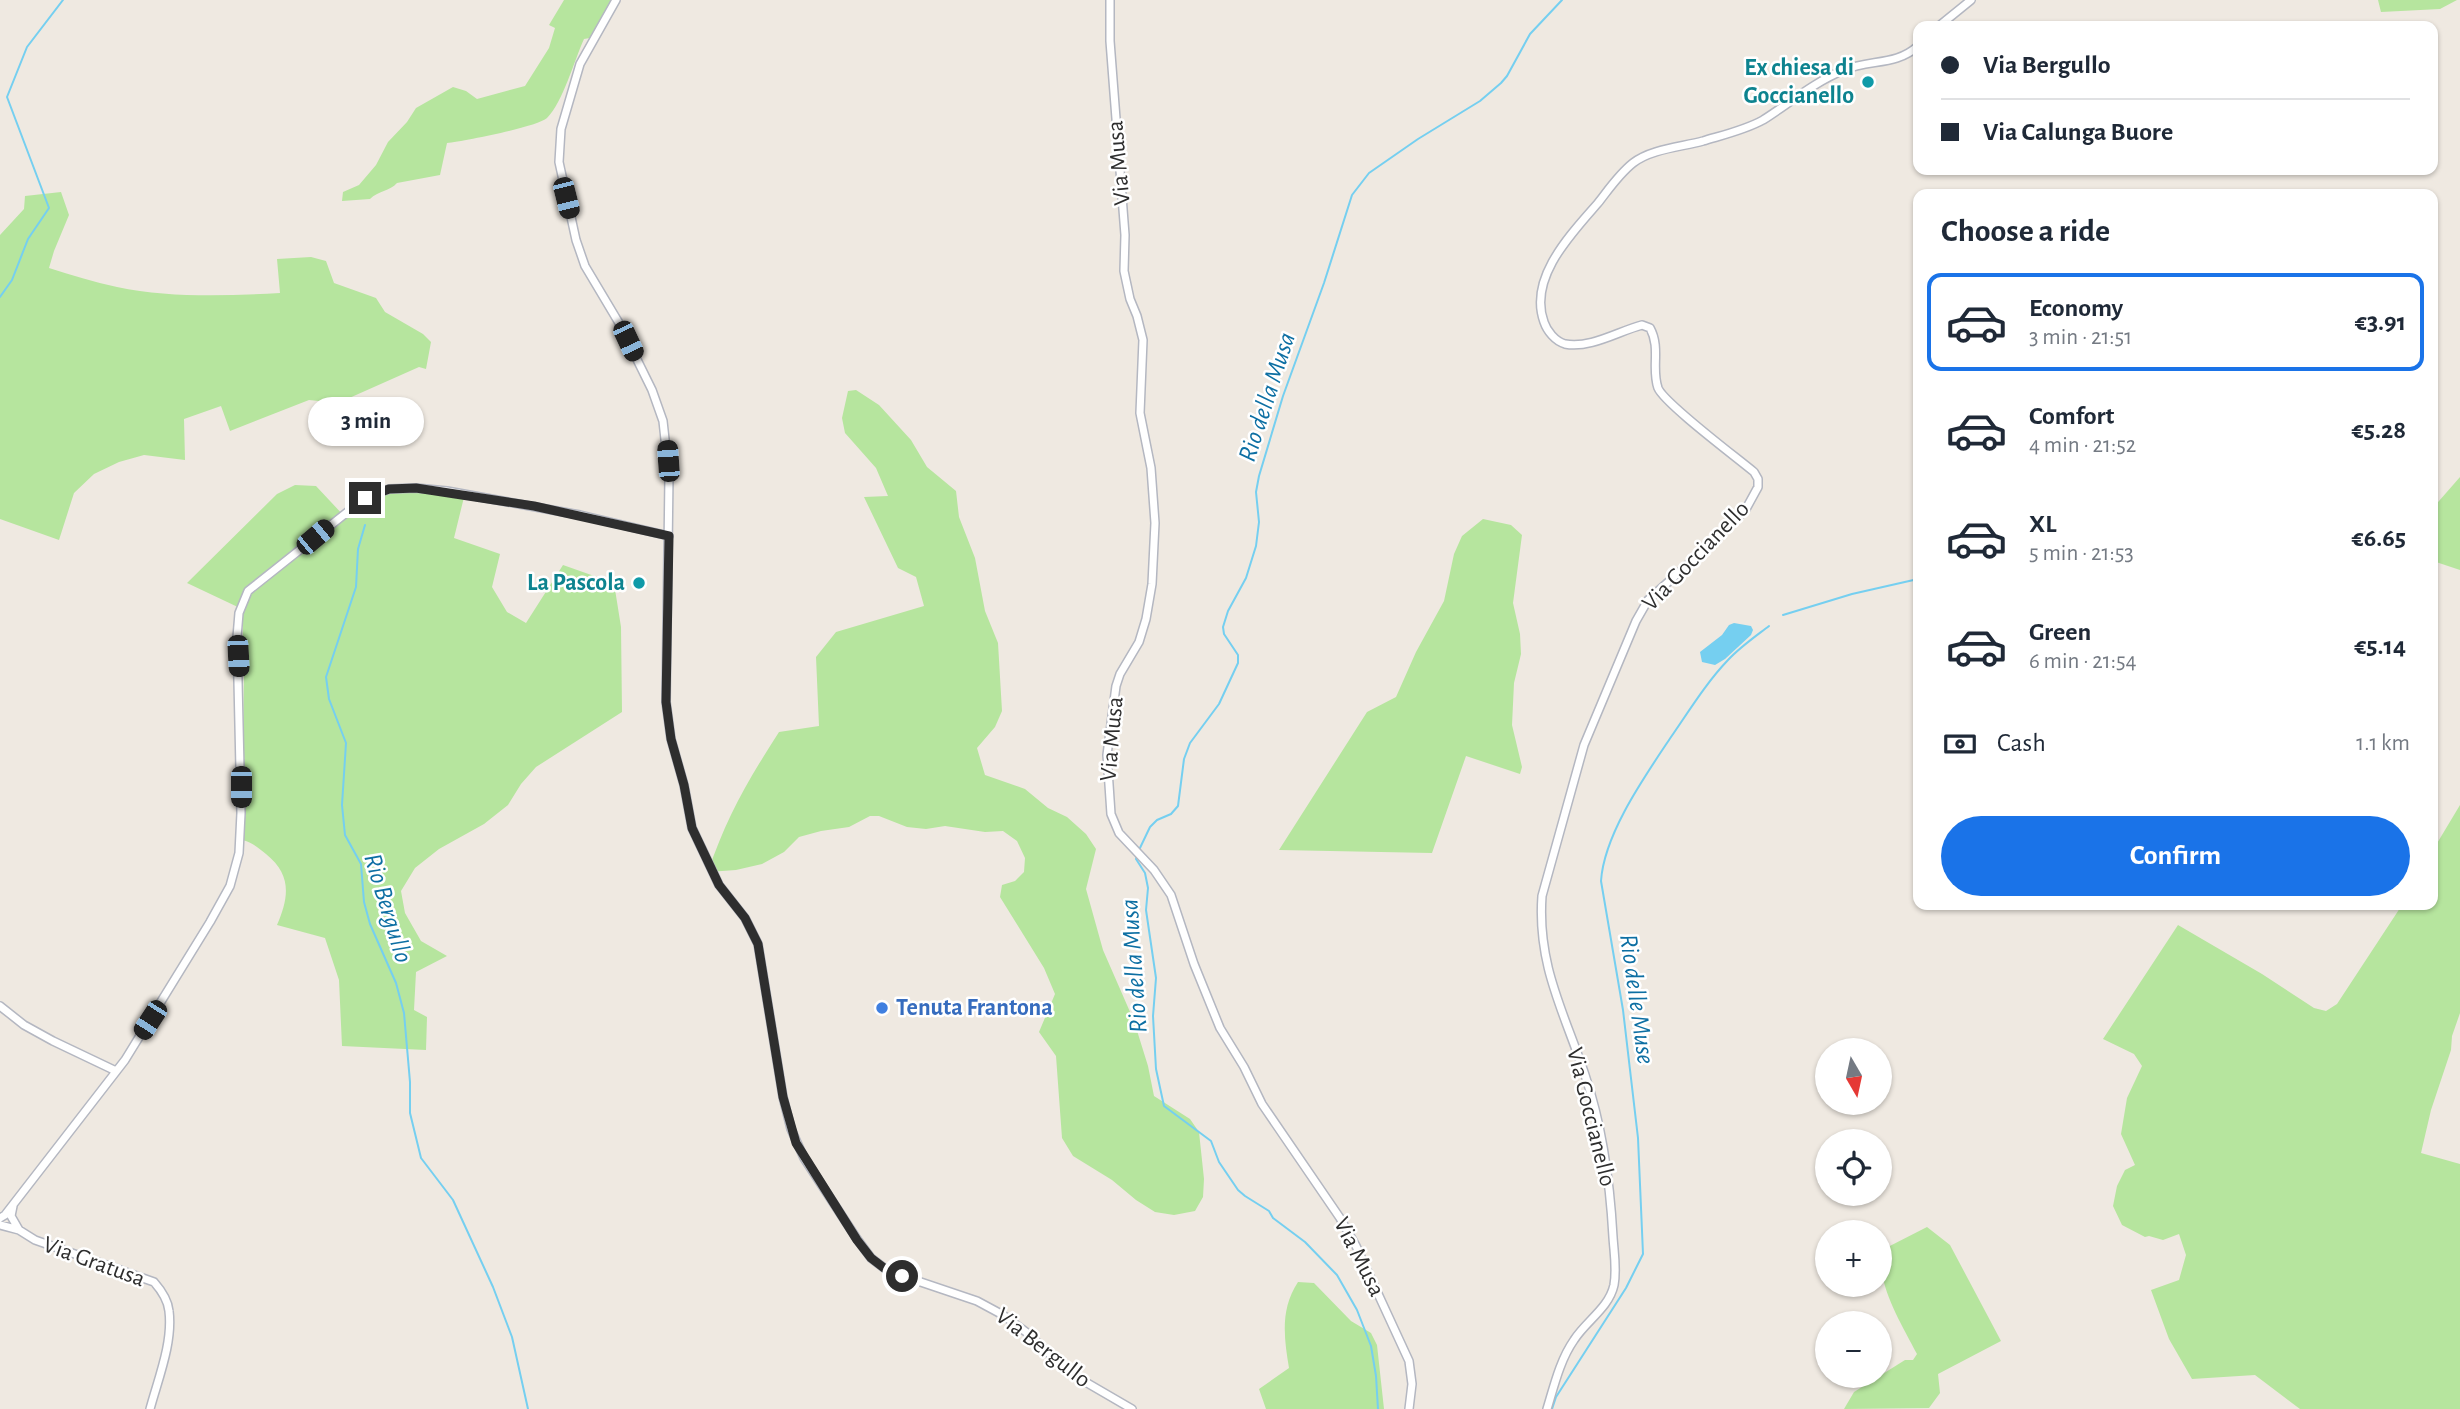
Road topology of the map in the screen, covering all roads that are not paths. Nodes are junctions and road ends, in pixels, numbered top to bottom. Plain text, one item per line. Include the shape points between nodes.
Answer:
1 (616, 0) edge
2 (1110, 0) edge
3 (1971, 0) edge
4 (1945, 21) edge
5 (1913, 51) edge
6 (669, 536) junction
7 (0, 1006) edge
8 (116, 1071) junction
9 (14, 1202) junction
10 (0, 1218) edge
11 (0, 1225) edge
12 (19, 1230) junction
13 (150, 1409) edge
14 (1132, 1409) edge
15 (1409, 1409) edge
16 (1547, 1409) edge

1 - 6 street, Via Bergullo via 580,64 561,129 559,162 585,266 624,332 663,421
2 - 15 street, Via Musa via 1124,271 1143,340 1140,413 1155,523 1146,619 1116,686 1107,755 1111,814 1119,833 1171,895 1216,1017 1262,1104 1360,1253 1409,1362
3 - 4 street
5 - 16 street, Via Goccianello via 1898,59 1845,69 1746,127 1635,161 1571,234 1556,256 1540,296 1545,328 1564,344 1598,340 1642,325 1650,328 1663,397 1758,479 1758,488 1745,509 1648,600 1636,621 1584,745 1542,896 1546,967 1586,1077 1606,1161 1615,1272 1611,1296 1566,1353
6 - 8 street via 447,491 389,489 365,498 248,591 239,613 237,637 239,853 230,886
6 - 14 street, Via Bergullo via 666,702 671,739 692,828 719,885 758,944 783,1097 800,1151 857,1240 888,1271 991,1307 1070,1373
7 - 8 street via 52,1041
8 - 9 street
9 - 10 street
9 - 12 street, Via Gratusa via 11,1216
11 - 12 street
12 - 13 street, Via Gratusa via 35,1240 154,1282 163,1293 169,1310 168,1338

